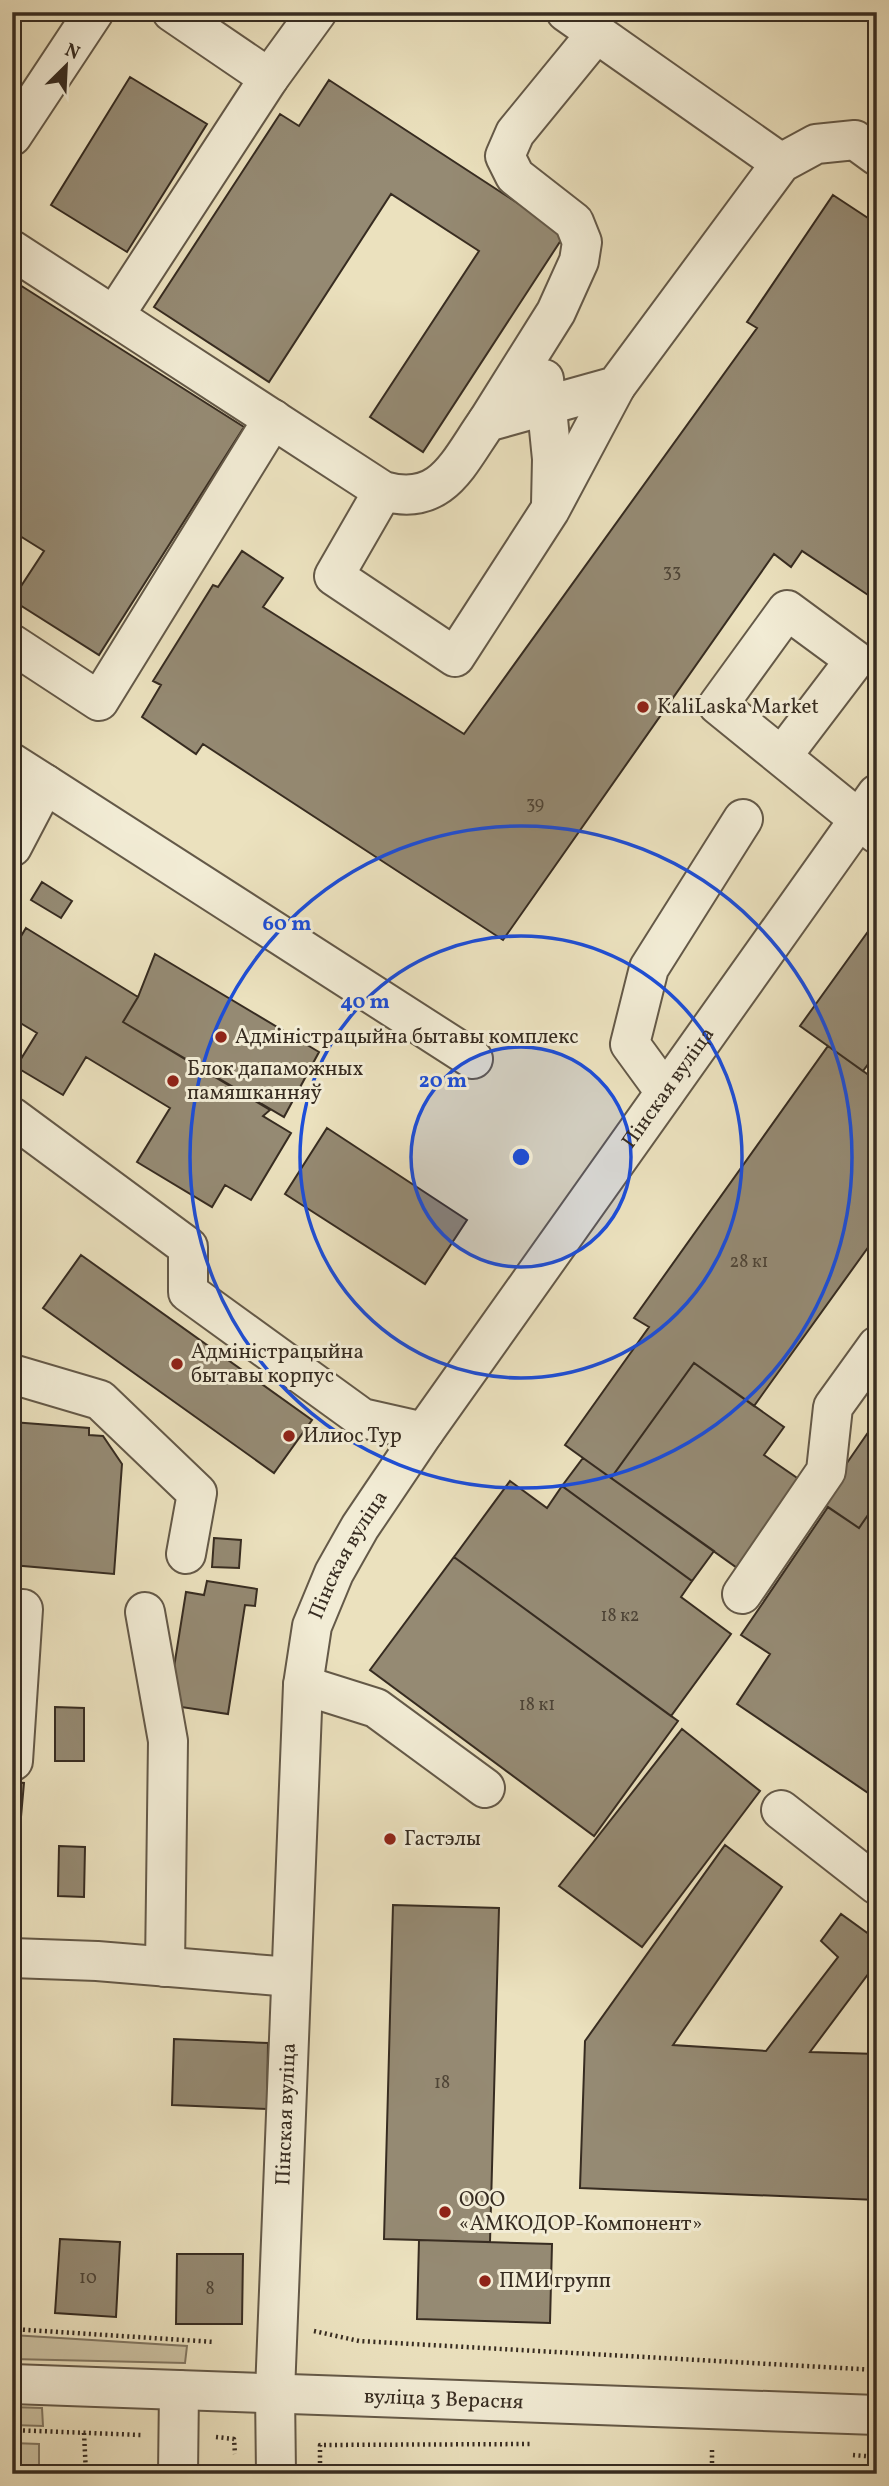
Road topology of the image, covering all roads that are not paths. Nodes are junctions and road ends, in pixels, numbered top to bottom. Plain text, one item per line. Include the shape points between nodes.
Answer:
1 (94, 12) edge
2 (172, 12) edge
3 (317, 12) edge
4 (581, 23) edge
5 (269, 78) junction
6 (12, 136) edge
7 (877, 156) edge
8 (781, 163) junction
9 (12, 250) edge
10 (556, 312) junction
11 (114, 316) junction
12 (616, 386) junction
13 (546, 405) junction
14 (273, 419) junction
15 (486, 422) junction
16 (383, 491) junction
17 (550, 510) junction
18 (12, 644) edge
19 (782, 756) dead end
20 (12, 763) edge
21 (45, 784) junction
22 (870, 816) edge
23 (743, 819) dead end
24 (12, 847) edge
25 (473, 1059) dead end
26 (665, 1093) junction
27 (12, 1117) edge
28 (877, 1346) edge
29 (12, 1374) edge
30 (424, 1432) junction
31 (186, 1554) dead end
32 (742, 1594) dead end
33 (12, 1609) edge
34 (145, 1612) dead end
35 (303, 1685) junction
36 (13, 1761) edge
37 (485, 1788) dead end
38 (781, 1810) dead end
39 (877, 1885) edge
40 (12, 1958) edge
41 (165, 1967) junction
42 (291, 1977) junction
43 (12, 2384) edge
44 (179, 2390) junction
45 (275, 2392) junction
46 (877, 2415) edge
47 (178, 2474) edge
48 (276, 2474) edge

1 - 6 street
2 - 5 street
3 - 5 street
4 - 8 street
4 - 10 street via 505,156 514,176 575,222 582,242 579,261
5 - 11 street
7 - 8 street via 855,140 816,144
8 - 12 street
9 - 11 street
10 - 13 street via 543,371
10 - 15 street
11 - 14 street
12 - 13 street
12 - 17 street
13 - 15 street
13 - 17 street via 552,459
14 - 16 street
14 - 18 street via 99,701
15 - 16 street via 447,480 416,496
16 - 17 street via 334,576 455,657
19 - 22 street
20 - 21 street
21 - 24 street
21 - 25 street
22 - 26 street, Пінская вуліца
23 - 26 street via 649,968 630,1044
26 - 30 street, Пінская вуліца
27 - 30 street via 188,1247 188,1292 362,1418
28 - 32 street via 833,1408 826,1471
29 - 31 street via 100,1400 198,1493
30 - 35 street, Пінская вуліца via 334,1573 312,1626
33 - 36 street via 23,1609
34 - 41 street via 168,1741
35 - 37 street via 376,1708
35 - 42 street, Пінская вуліца
38 - 39 street
40 - 41 street
41 - 42 street
42 - 45 street, Пінская вуліца
43 - 44 street, вуліца 3 Верасня
44 - 45 street, вуліца 3 Верасня
44 - 47 street
45 - 46 street, вуліца 3 Верасня
45 - 48 street, Пінская вуліца

